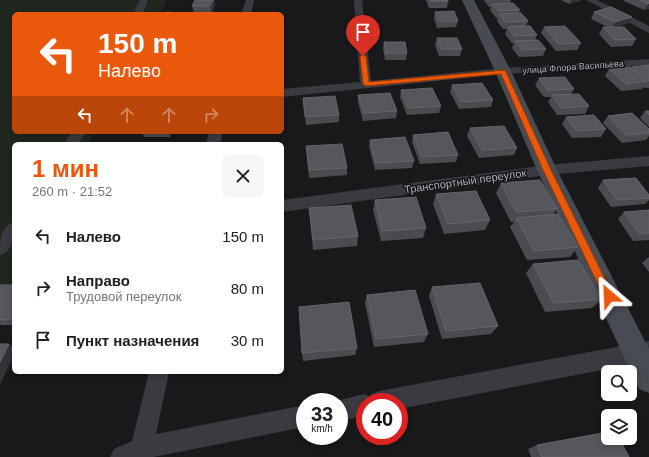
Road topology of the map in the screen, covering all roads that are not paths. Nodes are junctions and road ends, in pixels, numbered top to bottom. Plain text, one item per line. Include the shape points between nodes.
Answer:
1 (144, 0) edge
2 (250, 0) edge
3 (358, 0) edge
4 (468, 0) edge
5 (590, 0) edge
6 (139, 12) edge
7 (247, 12) edge
8 (649, 30) edge
9 (649, 62) edge
10 (503, 71) junction
11 (366, 84) junction
12 (284, 93) edge
13 (649, 161) edge
14 (547, 170) junction
15 (284, 206) edge
16 (12, 231) edge
17 (0, 248) edge
18 (642, 352) edge
19 (158, 374) edge
20 (649, 379) edge
21 (408, 396) edge
22 (296, 418) edge
23 (134, 454) edge

1 - 6 street
2 - 7 street
3 - 11 street
4 - 10 street
5 - 8 street
9 - 10 street, улица Флора Васильева
10 - 11 street, улица Флора Васильева
10 - 14 street
11 - 12 street, улица Флора Васильева
13 - 14 street, Транспортный переулок
14 - 15 street, Транспортный переулок
14 - 18 street
16 - 17 street
18 - 20 street
18 - 21 street
19 - 23 street
22 - 23 street

